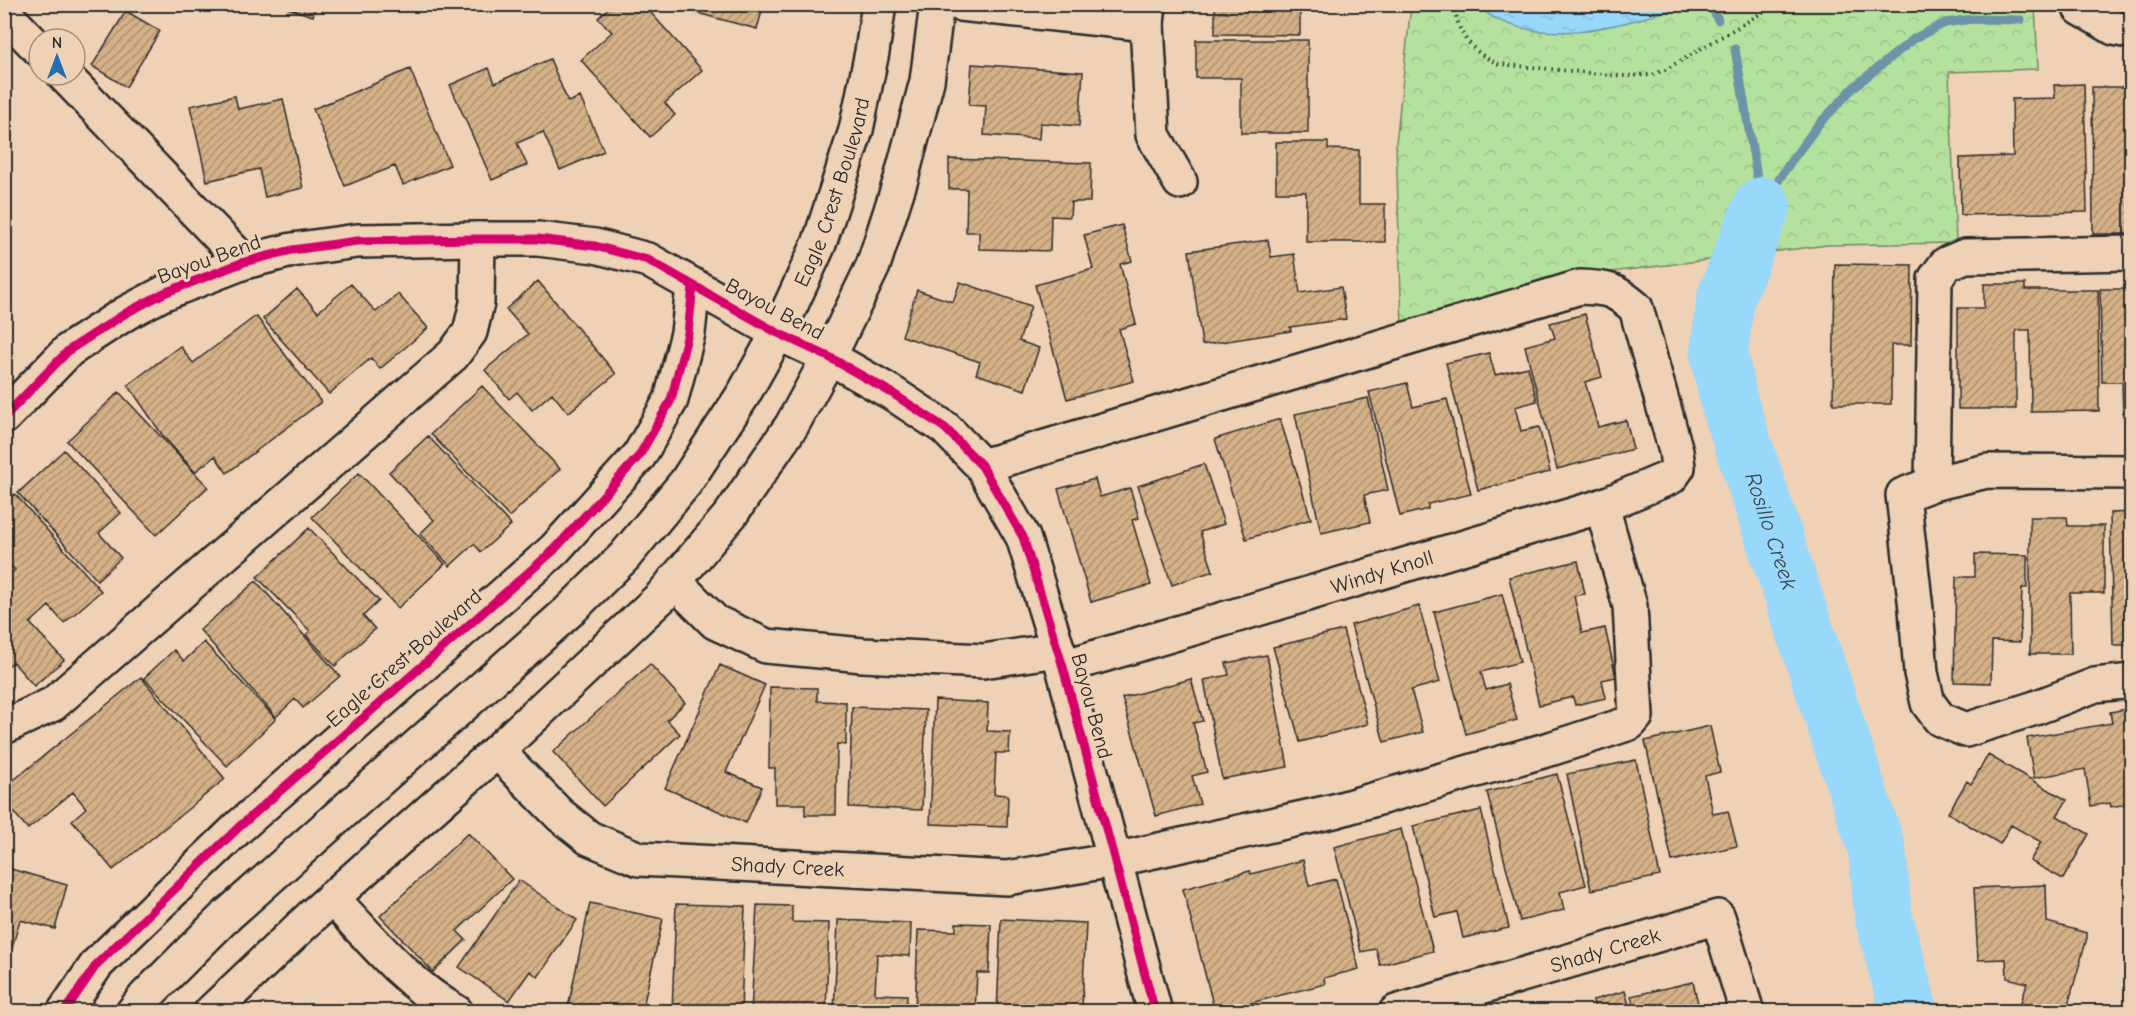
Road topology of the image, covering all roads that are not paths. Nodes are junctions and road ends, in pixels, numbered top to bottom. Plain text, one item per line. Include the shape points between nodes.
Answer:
1 (879, 4) edge
2 (937, 4) edge
3 (960, 4) edge
4 (2080, 8) dead end
5 (4, 13) edge
6 (1148, 14) edge
7 (2132, 32) edge
8 (27, 37) edge
9 (76, 87) edge
10 (1180, 182) dead end
11 (478, 239) junction
12 (2132, 253) edge
13 (244, 262) junction
14 (693, 286) junction
15 (778, 333) junction
16 (829, 357) junction
17 (4, 417) edge
18 (982, 466) junction
19 (2132, 472) edge
20 (1918, 490) junction
21 (1602, 506) junction
22 (674, 581) junction
23 (1060, 658) junction
24 (2132, 681) edge
25 (4, 728) edge
26 (497, 751) junction
27 (1114, 860) junction
28 (332, 898) junction
29 (64, 1011) edge
30 (133, 1011) edge
31 (211, 1011) edge
32 (456, 1011) edge
33 (1155, 1011) edge
34 (1396, 1011) edge
35 (1747, 1011) edge

1 - 15 street, Eagle Crest Boulevard via 856,130 819,244
2 - 16 street via 927,81 901,179 873,266
3 - 6 street
4 - 7 street via 2114,28
5 - 8 street
6 - 10 street via 1153,135
9 - 13 street
11 - 13 street, Bayou Bend via 357,241 292,250
11 - 14 street, Bayou Bend via 538,239 595,246 648,260
11 - 25 street via 477,303 470,332 453,355 53,704
12 - 20 street via 1965,256 1946,264 1935,279
13 - 17 street, Bayou Bend via 164,293 126,313 69,350
14 - 15 street, Bayou Bend
14 - 29 street, Eagle Crest Boulevard via 688,333 671,400 639,456 554,550 231,835 97,964
15 - 16 street, Bayou Bend
15 - 30 street, Eagle Crest Boulevard via 686,482 624,557 568,612 223,919
16 - 18 street, Bayou Bend via 945,428
16 - 22 street via 792,425 731,514
18 - 21 street, Windy Knoll via 1580,287 1607,288 1636,308 1678,467 1671,477
18 - 23 street, Bayou Bend via 1023,537
19 - 20 street via 1987,471
20 - 24 street via 1916,609 1921,673 1928,703 1940,719 1966,730 2095,686
21 - 23 street, Windy Knoll
21 - 27 street, Shady Creek via 1630,606 1636,716 1630,723 1334,811
22 - 23 street, Windy Knoll via 715,622 766,646 983,661
22 - 26 street
23 - 27 street, Bayou Bend
26 - 27 street, Shady Creek via 560,815 589,838 639,859 1007,878
26 - 28 street
27 - 33 street, Bayou Bend
28 - 31 street
28 - 32 street via 387,957 436,1000
34 - 35 street, Shady Creek via 1718,917

